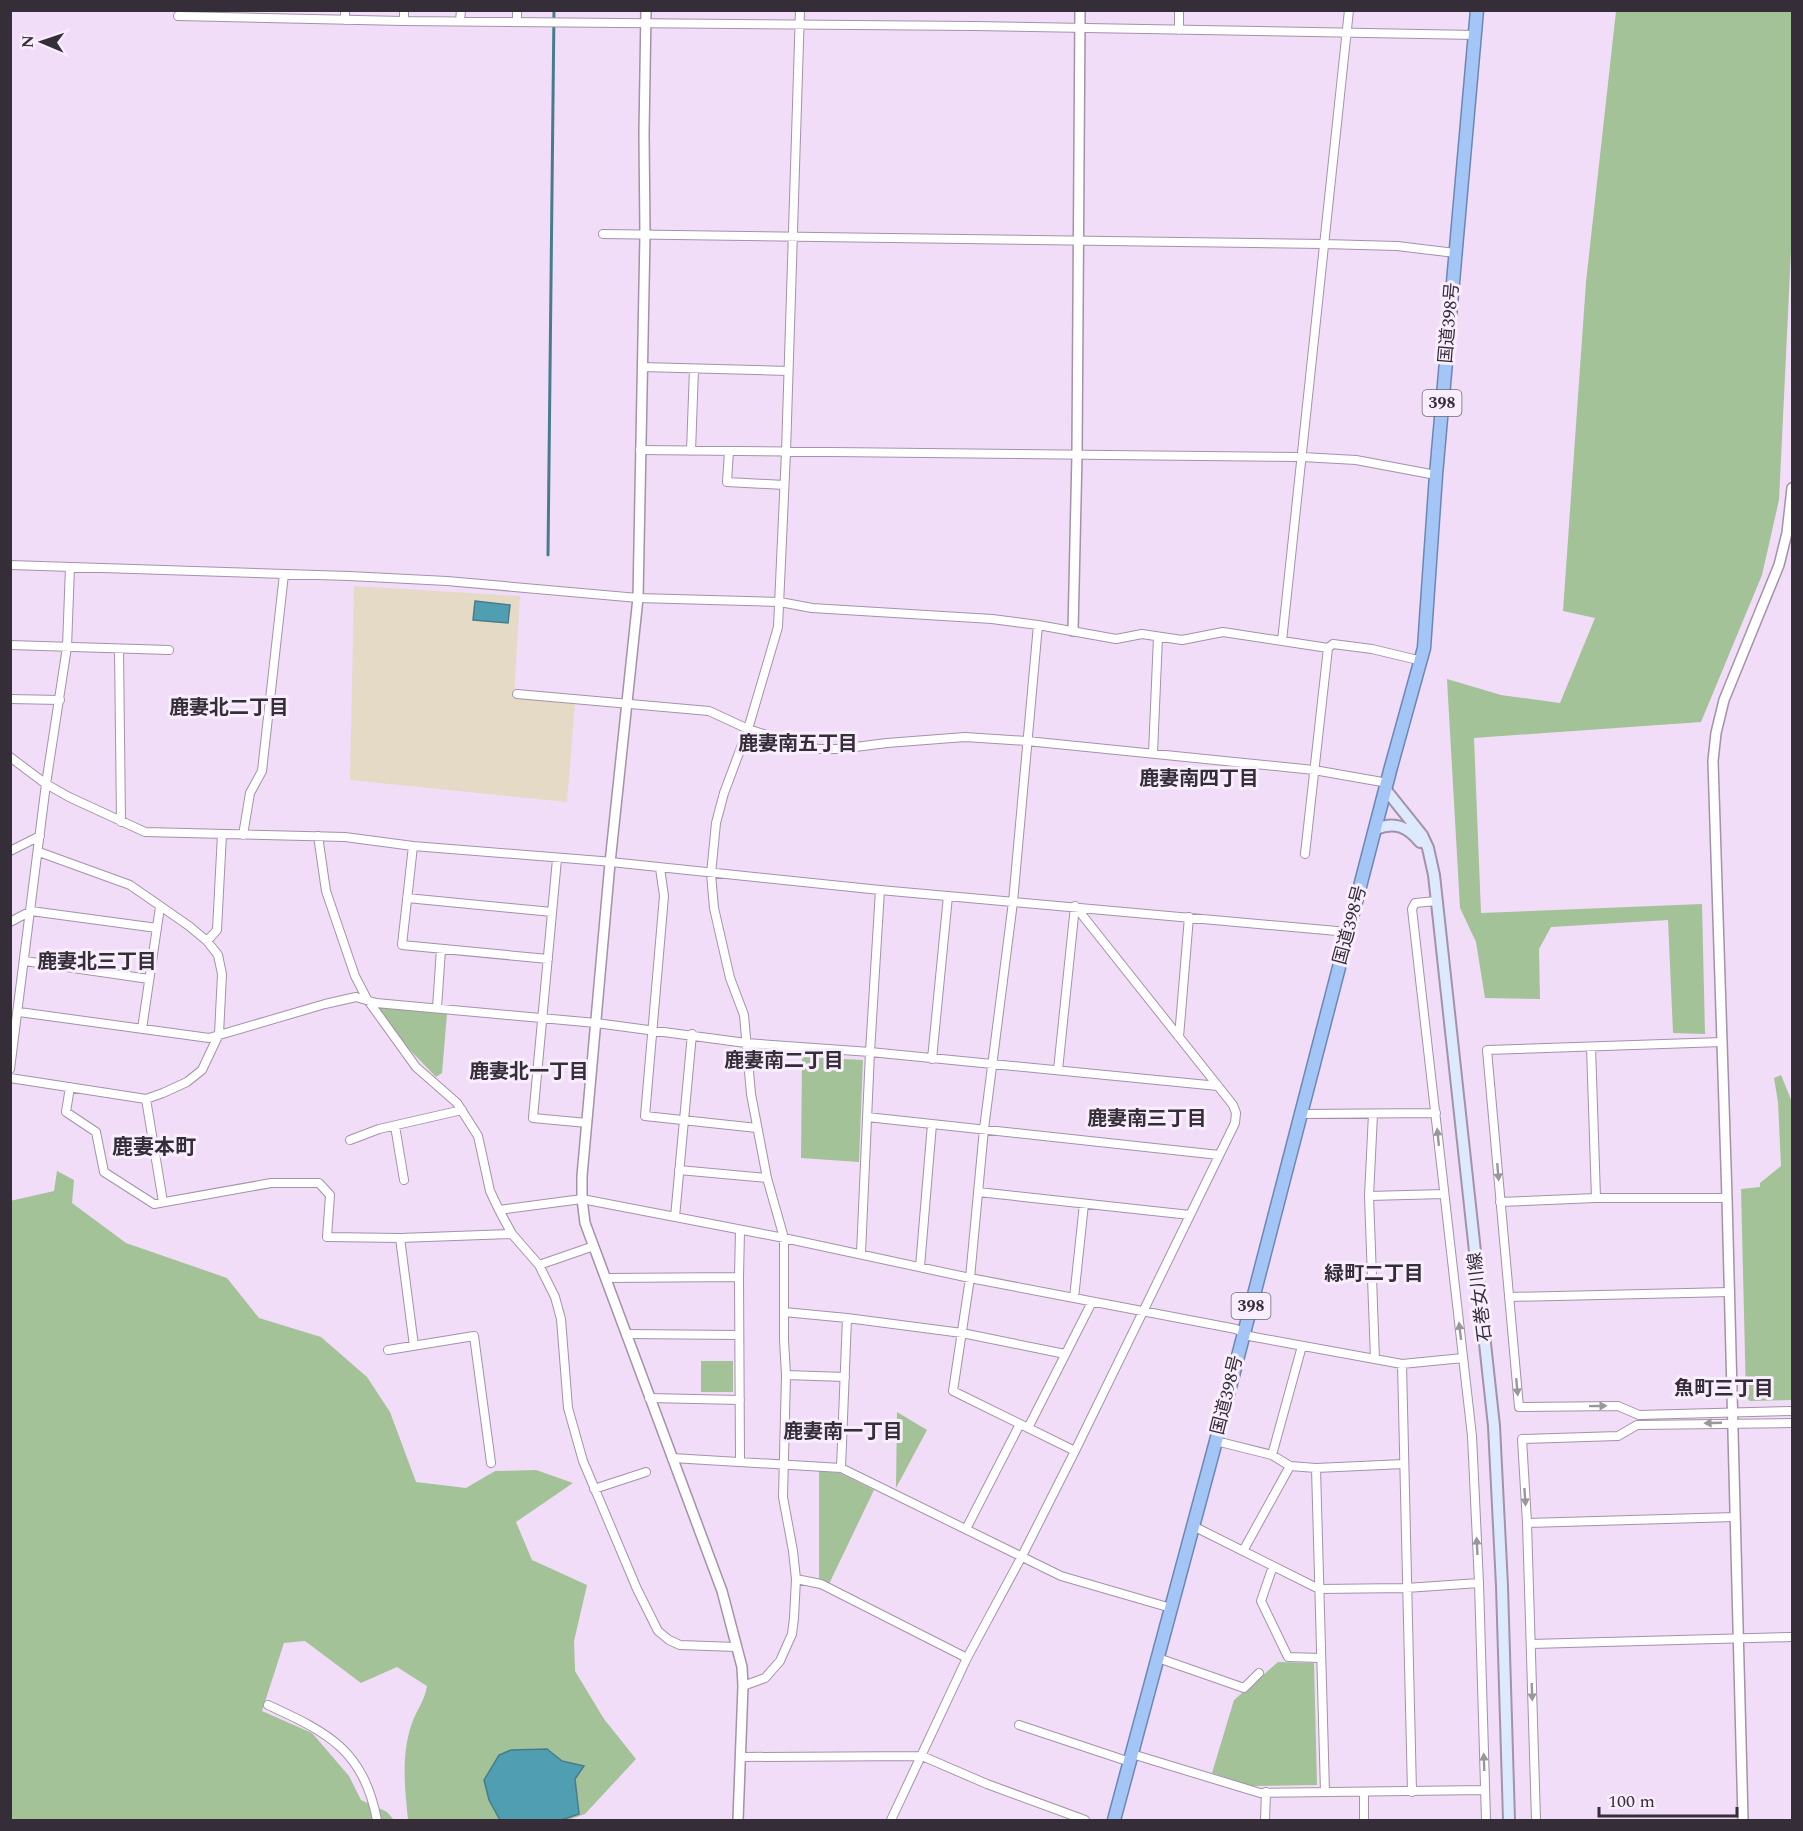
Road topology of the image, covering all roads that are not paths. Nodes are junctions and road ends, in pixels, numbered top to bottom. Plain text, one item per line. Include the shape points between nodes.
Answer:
1 (345, 10) edge
2 (404, 10) edge
3 (461, 10) edge
4 (517, 10) edge
5 (646, 10) edge
6 (800, 10) edge
7 (1080, 10) edge
8 (1179, 10) edge
9 (1349, 10) edge
10 (1477, 10) edge
11 (178, 16) dead end
12 (345, 20) junction
13 (404, 21) junction
14 (460, 21) junction
15 (517, 21) junction
16 (646, 24) junction
17 (799, 24) junction
18 (1080, 29) junction
19 (1179, 30) junction
20 (1347, 33) junction
21 (1476, 35) junction
22 (603, 234) dead end
23 (645, 235) junction
24 (793, 237) junction
25 (1077, 241) junction
26 (1324, 244) junction
27 (1455, 253) junction
28 (642, 367) junction
29 (694, 369) junction
30 (788, 371) junction
31 (640, 450) junction
32 (691, 451) junction
33 (729, 451) junction
34 (786, 453) junction
35 (1077, 455) junction
36 (1302, 457) junction
37 (1436, 475) junction
38 (784, 485) junction
39 (1792, 488) edge
40 (10, 565) edge
41 (70, 567) junction
42 (284, 574) junction
43 (638, 598) junction
44 (780, 602) junction
45 (1038, 625) junction
46 (1074, 631) junction
47 (1158, 637) junction
48 (1282, 641) junction
49 (10, 645) edge
50 (67, 647) junction
51 (1328, 648) junction
52 (120, 649) junction
53 (169, 650) dead end
54 (1422, 661) junction
55 (517, 694) dead end
56 (10, 699) edge
57 (60, 700) junction
58 (627, 703) junction
59 (748, 729) junction
60 (1027, 741) junction
61 (1152, 753) junction
62 (10, 757) edge
63 (1314, 770) junction
64 (46, 784) junction
65 (1387, 787) junction
66 (121, 822) junction
67 (1376, 829) junction
68 (222, 834) junction
69 (243, 835) junction
70 (40, 836) junction
71 (318, 836) junction
72 (413, 846) junction
73 (10, 851) edge
74 (39, 852) junction
75 (1305, 854) dead end
76 (557, 859) junction
77 (1431, 860) junction
78 (610, 863) junction
79 (660, 868) junction
80 (711, 874) junction
81 (880, 890) junction
82 (948, 896) junction
83 (408, 898) junction
84 (1437, 901) junction
85 (1013, 902) junction
86 (1075, 906) junction
87 (160, 907) junction
88 (31, 911) junction
89 (552, 912) junction
90 (1189, 917) junction
91 (10, 922) edge
92 (157, 928) junction
93 (1348, 932) junction
94 (207, 941) junction
95 (441, 949) junction
96 (548, 960) junction
97 (25, 962) junction
98 (149, 979) junction
99 (367, 999) junction
100 (436, 1008) junction
101 (19, 1012) junction
102 (542, 1018) junction
103 (596, 1023) junction
104 (142, 1029) junction
105 (653, 1030) junction
106 (219, 1034) junction
107 (692, 1035) junction
108 (1179, 1037) junction
109 (1722, 1041) junction
110 (746, 1043) junction
111 (1591, 1047) junction
112 (870, 1052) junction
113 (932, 1059) junction
114 (992, 1065) junction
115 (10, 1069) edge
116 (1058, 1070) junction
117 (10, 1078) edge
118 (1218, 1086) junction
119 (70, 1087) junction
120 (146, 1099) junction
121 (462, 1110) junction
122 (1436, 1113) junction
123 (1301, 1114) junction
124 (1373, 1114) junction
125 (867, 1117) junction
126 (684, 1121) junction
127 (587, 1124) junction
128 (932, 1124) junction
129 (395, 1126) junction
130 (757, 1128) junction
131 (984, 1130) junction
132 (350, 1140) dead end
133 (1219, 1155) junction
134 (679, 1170) junction
135 (767, 1178) junction
136 (404, 1180) dead end
137 (978, 1192) junction
138 (1444, 1194) junction
139 (1369, 1196) junction
140 (1596, 1198) junction
141 (1727, 1198) junction
142 (582, 1199) junction
143 (163, 1202) junction
144 (1500, 1202) junction
145 (1084, 1204) junction
146 (499, 1210) junction
147 (1190, 1215) junction
148 (675, 1217) junction
149 (740, 1230) junction
150 (512, 1234) junction
151 (400, 1238) junction
152 (784, 1238) junction
153 (594, 1246) junction
154 (861, 1253) junction
155 (539, 1266) junction
156 (921, 1267) junction
157 (739, 1277) junction
158 (606, 1278) junction
159 (970, 1278) junction
160 (1730, 1292) junction
161 (1509, 1297) junction
162 (1074, 1298) junction
163 (1092, 1302) junction
164 (1143, 1310) junction
165 (784, 1312) junction
166 (847, 1318) junction
167 (962, 1333) junction
168 (626, 1334) junction
169 (1243, 1334) junction
170 (739, 1335) junction
171 (414, 1346) junction
172 (1302, 1346) junction
173 (388, 1350) dead end
174 (1065, 1354) junction
175 (1464, 1358) junction
176 (1374, 1359) junction
177 (1402, 1364) junction
178 (786, 1375) junction
179 (845, 1377) junction
180 (650, 1398) junction
181 (740, 1400) junction
182 (1792, 1411) edge
183 (1733, 1417) junction
184 (1792, 1423) edge
185 (1024, 1426) junction
186 (1216, 1441) junction
187 (1075, 1451) junction
188 (1272, 1455) junction
189 (672, 1458) junction
190 (740, 1461) junction
191 (491, 1463) dead end
192 (783, 1463) junction
193 (1404, 1464) junction
194 (1290, 1466) junction
195 (842, 1468) junction
196 (1316, 1468) junction
197 (646, 1472) dead end
198 (594, 1490) junction
199 (1735, 1517) junction
200 (1527, 1523) junction
201 (1193, 1526) junction
202 (966, 1529) junction
203 (1243, 1551) junction
204 (1022, 1556) junction
205 (1273, 1566) junction
206 (796, 1579) junction
207 (1479, 1583) junction
208 (1406, 1588) junction
209 (1319, 1589) junction
210 (1171, 1608) junction
211 (1792, 1637) edge
212 (1738, 1639) junction
213 (1531, 1644) junction
214 (736, 1647) junction
215 (967, 1658) junction
216 (1158, 1658) junction
217 (1321, 1658) junction
218 (1258, 1673) dead end
219 (743, 1686) junction
220 (268, 1705) dead end
221 (1019, 1725) dead end
222 (922, 1756) junction
223 (741, 1757) junction
224 (1131, 1758) junction
225 (1485, 1790) junction
226 (1266, 1792) junction
227 (1325, 1792) junction
228 (1364, 1792) junction
229 (1412, 1792) junction
230 (377, 1821) edge
231 (738, 1821) edge
232 (891, 1821) edge
233 (1085, 1821) edge
234 (1114, 1821) edge
235 (1265, 1821) edge
236 (1364, 1821) edge
237 (1486, 1821) edge
238 (1509, 1821) edge
239 (1536, 1821) edge
240 (1743, 1821) edge

1 - 12 street
2 - 13 street
3 - 14 street
4 - 15 street
5 - 16 street
6 - 17 street
7 - 18 street
8 - 19 street
9 - 20 street
10 - 21 highway, 国道398号 / 398
11 - 12 street
12 - 13 street
13 - 14 street
14 - 15 street
15 - 16 street
16 - 17 street
16 - 23 street
17 - 18 street
17 - 24 street
18 - 19 street
18 - 25 street
19 - 20 street
20 - 21 street
20 - 26 street
21 - 27 highway, 国道398号 / 398
22 - 23 street
23 - 24 street
23 - 28 street
24 - 25 street
24 - 30 street
25 - 26 street
25 - 35 street
26 - 27 street via 1397,246
26 - 36 street
27 - 37 highway, 国道398号 / 398
28 - 29 street
28 - 31 street
29 - 30 street
29 - 32 street
30 - 34 street
31 - 32 street
31 - 43 street
32 - 33 street
33 - 34 street
33 - 38 street via 727,482
34 - 35 street
34 - 38 street
35 - 36 street
35 - 46 street
36 - 37 street via 1356,460
36 - 48 street
37 - 54 highway, 国道398号 / 398
38 - 44 street
39 - 109 street via 1779,565 1724,700 1716,734 1713,761
40 - 41 street
41 - 42 street
41 - 50 street
42 - 43 street via 447,581
42 - 69 street via 262,771 250,793
43 - 44 street
43 - 58 street
44 - 45 street via 812,608
44 - 59 street via 777,634
45 - 46 street
45 - 60 street
46 - 47 street via 1116,639 1142,634
47 - 48 street via 1182,640 1223,632
47 - 61 street
48 - 51 street
49 - 50 street
50 - 52 street
50 - 57 street
51 - 54 street via 1333,644
51 - 63 street
52 - 53 street
52 - 66 street
54 - 65 highway, 国道398号 / 398
55 - 58 street
56 - 57 street
57 - 64 street
58 - 59 street via 709,711
58 - 78 street
59 - 60 street via 818,749 965,737
59 - 80 street via 716,823
60 - 61 street
60 - 85 street
61 - 63 street
62 - 64 street
63 - 65 street
63 - 75 street
64 - 66 street
64 - 70 street
65 - 67 highway, 国道398号 / 398
65 - 77 main road, 石巻女川線 via 1422,835
66 - 68 street via 145,832
67 - 77 main road via 1389,825 1407,828
67 - 93 highway, 国道398号 / 398
68 - 69 street
68 - 94 street via 217,930
69 - 71 street
70 - 73 street
70 - 74 street
71 - 72 street
71 - 99 street via 326,891 355,976
72 - 76 street
72 - 83 street
74 - 87 street via 130,885
74 - 88 street
76 - 78 street
76 - 89 street
77 - 84 main road, 石巻女川線
78 - 79 street
78 - 103 street
79 - 80 street
79 - 105 street via 664,896
80 - 81 street
80 - 110 street via 714,908 730,978 744,1015
81 - 82 street
81 - 112 street
82 - 85 street
82 - 113 street
83 - 89 street
83 - 95 street via 402,945
84 - 122 street via 1415,903 1412,909
84 - 238 main road, 石巻女川線 via 1494,1426
85 - 86 street
85 - 114 street
86 - 90 street
86 - 108 street
86 - 116 street
87 - 92 street
87 - 94 street
88 - 91 street
88 - 92 street
88 - 97 street
89 - 96 street
90 - 93 street
90 - 108 street
92 - 98 street
93 - 123 highway, 国道398号 / 398
94 - 106 street via 218,955 222,974
95 - 96 street
95 - 100 street
96 - 102 street
97 - 98 street
97 - 101 street
98 - 104 street
99 - 100 street
99 - 106 street via 325,1004
99 - 121 street via 416,1067
100 - 102 street
101 - 104 street
101 - 115 street
102 - 103 street
102 - 127 street via 533,1118
103 - 105 street
103 - 127 street
104 - 106 street via 209,1038
105 - 107 street
105 - 126 street via 645,1116
106 - 120 street via 202,1070 187,1082
107 - 110 street
107 - 126 street
108 - 118 street
109 - 111 street
109 - 141 street
110 - 112 street
110 - 130 street
111 - 140 street
111 -> 144 street via 1487,1050
112 - 113 street
112 - 125 street
113 - 114 street
114 - 116 street
114 - 131 street
116 - 118 street
117 - 119 street
118 - 133 street via 1236,1113 1235,1124
119 - 120 street
119 - 143 street via 66,1112 96,1132 104,1172 154,1204
120 - 143 street
121 - 129 street
121 - 146 street via 477,1136 490,1191
122 - 124 street
138 -> 122 street
123 - 124 street
123 - 169 highway, 国道398号 / 398
124 - 139 street
125 - 128 street
125 - 154 street
126 - 130 street
126 - 134 street
127 - 142 street
128 - 131 street
128 - 156 street
129 - 132 street
129 - 136 street
130 - 135 street
131 - 133 street
131 - 137 street
133 - 147 street
134 - 135 street
134 - 148 street
135 - 152 street
137 - 145 street
137 - 159 street
138 - 139 street
175 -> 138 street
139 - 176 street
140 - 141 street
140 - 144 street
141 - 160 street
142 - 146 street
142 - 148 street
142 - 153 street via 585,1223
143 - 151 street via 271,1183 319,1183 330,1195 327,1238
144 - 161 street
145 - 147 street
145 - 162 street
146 - 150 street
147 - 164 street
148 - 149 street
149 - 152 street
149 - 157 street
150 - 151 street
150 - 155 street
151 - 171 street
152 - 154 street
152 - 165 street
153 - 155 street
153 - 158 street
154 - 156 street
155 - 198 street via 561,1318 568,1408
156 - 159 street
157 - 158 street
157 - 170 street
158 - 168 street
159 - 162 street
159 - 167 street
160 - 161 street
160 - 183 street
161 -> 183 street via 1519,1407 1618,1406 1639,1415
162 - 163 street
163 - 164 street
163 - 174 street
164 - 169 street via 1236,1329
164 - 187 street
165 - 166 street
165 - 178 street
166 - 167 street
166 - 179 street
167 - 174 street
167 - 185 street via 953,1391
168 - 170 street
168 - 180 street
169 - 172 street
169 - 186 highway, 国道398号 / 398
170 - 181 street
171 - 173 street
171 - 191 street via 474,1336
172 - 176 street
172 - 188 street
174 - 185 street
175 - 177 street
207 -> 175 street
176 - 177 street
177 - 193 street
178 - 179 street
178 - 192 street
179 - 195 street
180 - 181 street
180 - 189 street
181 - 190 street
182 - 183 street
183 - 184 street
183 - 199 street
183 -> 200 street via 1637,1425 1618,1436 1522,1438
185 - 187 street
185 - 202 street
186 - 188 street
186 - 201 highway, 国道398号 / 398
187 - 204 street
188 - 194 street
189 - 190 street
189 - 214 street via 722,1591
190 - 192 street
192 - 195 street
192 - 206 street via 783,1497
193 - 196 street
193 - 208 street
194 - 196 street
194 - 203 street
195 - 202 street
196 - 209 street
197 - 198 street
198 - 214 street via 658,1631 680,1645
199 - 200 street
199 - 212 street
200 - 213 street
201 - 203 street
201 - 210 highway, 国道398号 / 398
202 - 204 street
203 - 205 street
204 - 210 street via 1061,1575
204 - 215 street
205 - 209 street
205 - 217 street via 1261,1601 1288,1657
206 - 215 street via 821,1584
206 - 219 street via 795,1618 789,1643 765,1678
207 - 208 street
225 -> 207 street
208 - 209 street
208 - 229 street
209 - 217 street
210 - 216 highway, 国道398号 / 398
211 - 212 street
212 - 213 street
212 - 240 street
213 -> 239 street
214 - 219 street
215 - 222 street
216 - 218 street via 1244,1688
216 - 224 highway, 国道398号 / 398
217 - 227 street
219 - 223 street
220 - 230 street via 317,1729 347,1751 360,1770
221 - 224 street
222 - 223 street
222 - 232 street
222 - 233 street
223 - 231 street
224 - 226 street
224 - 234 highway, 国道398号 / 398
225 - 229 street
225 - 237 street
226 - 227 street
226 - 235 street
227 - 228 street
228 - 229 street
228 - 236 street

